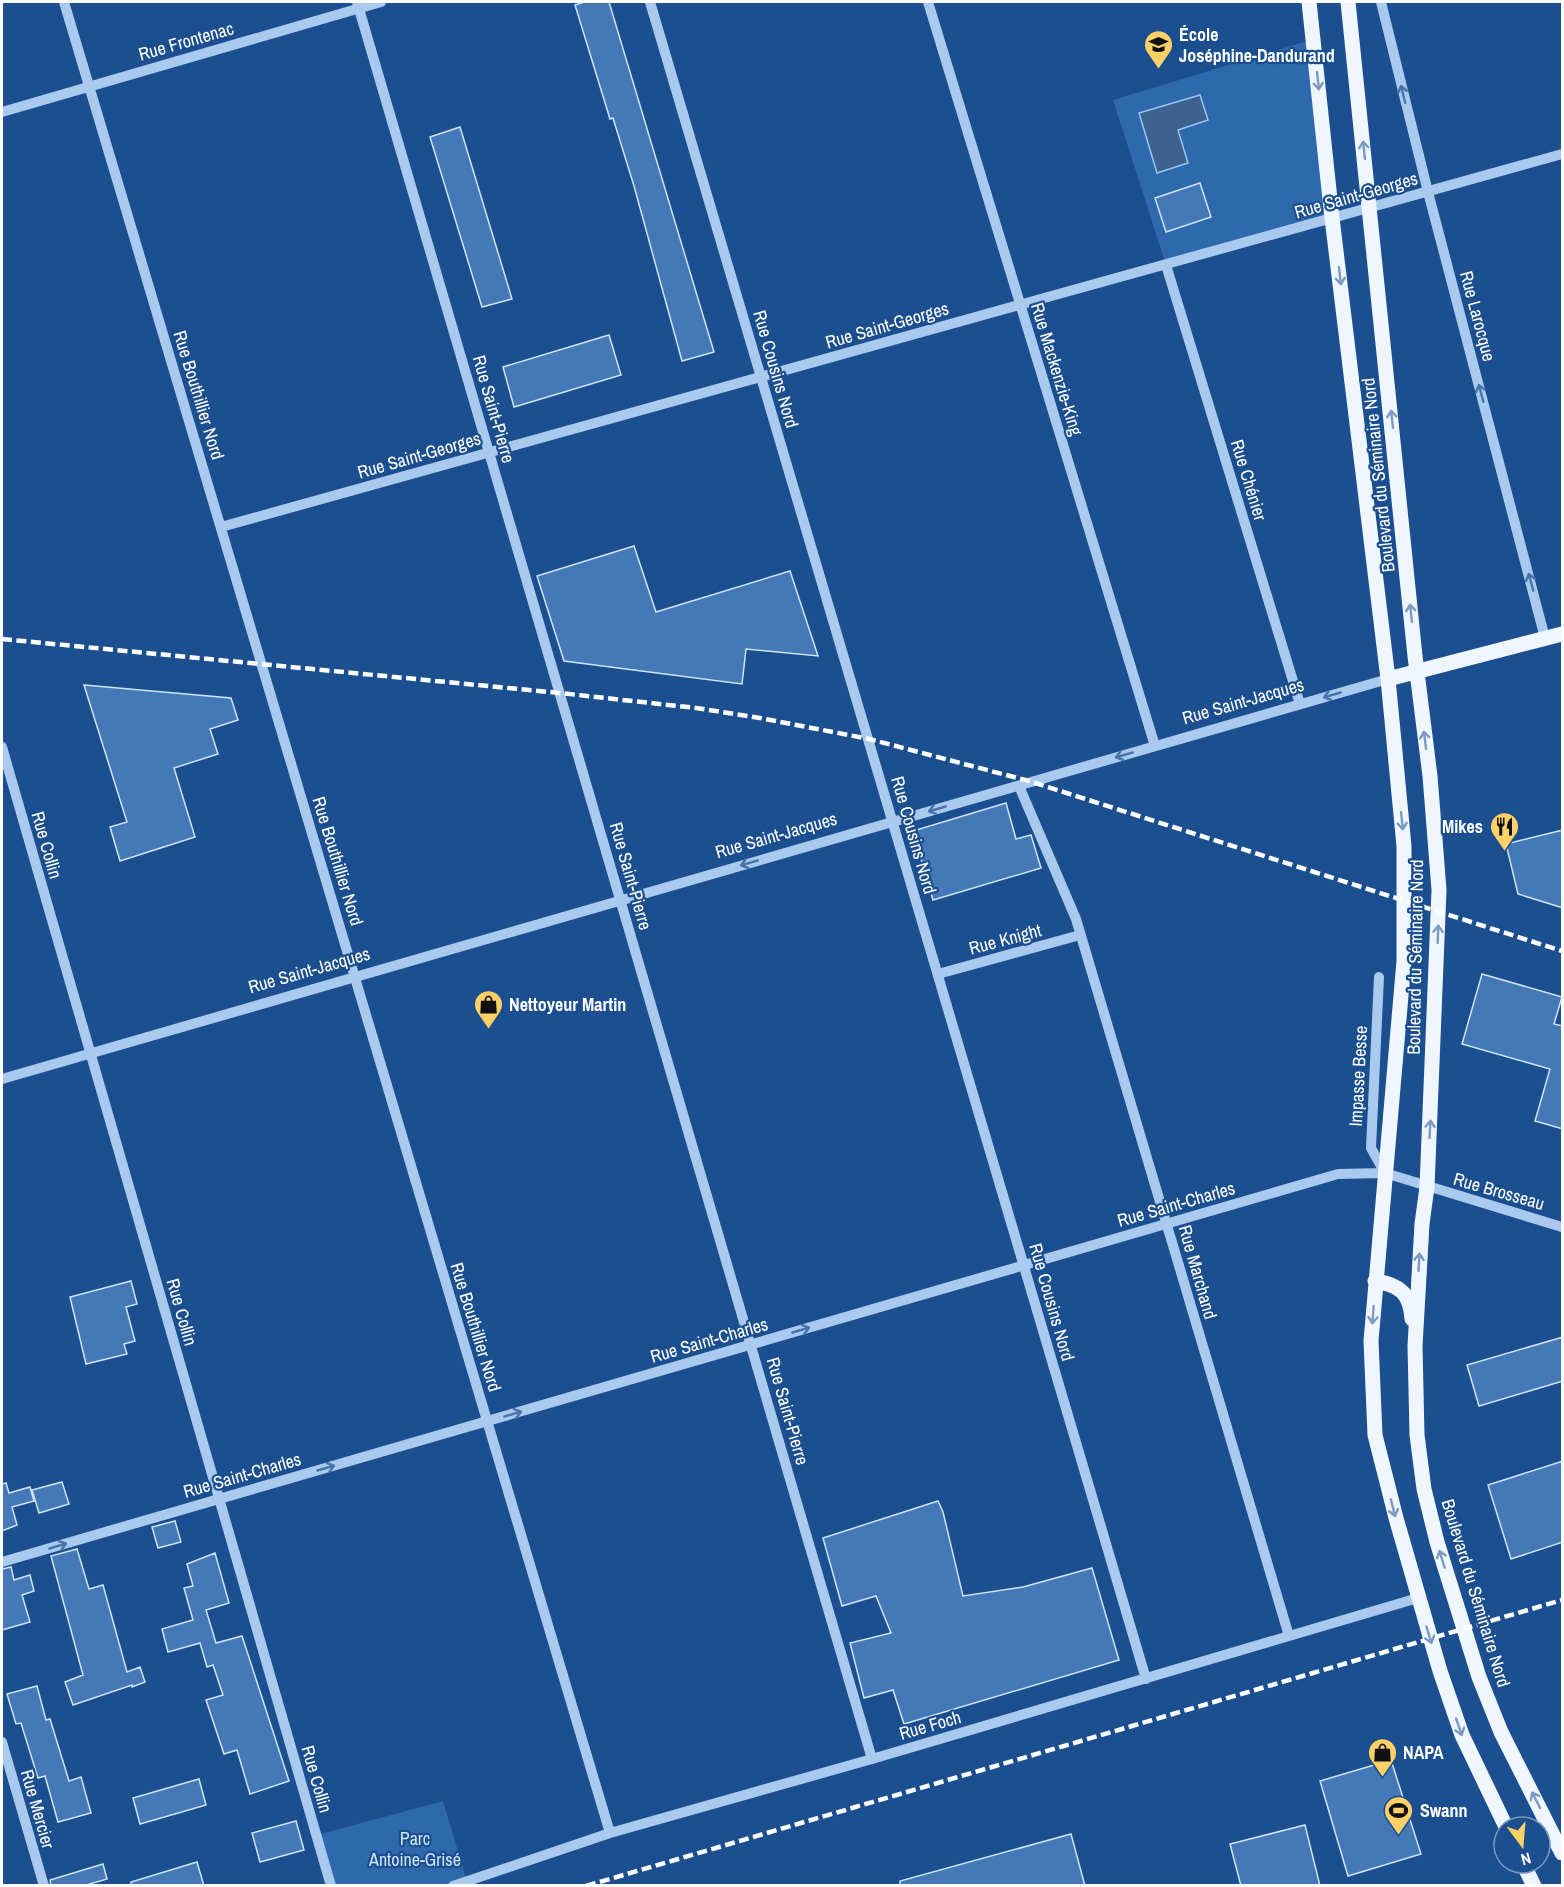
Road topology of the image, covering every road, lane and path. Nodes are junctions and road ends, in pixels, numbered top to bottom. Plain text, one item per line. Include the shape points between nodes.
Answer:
1 (64, 2) edge
2 (381, 2) edge
3 (650, 2) edge
4 (928, 2) edge
5 (1309, 2) edge
6 (1348, 2) edge
7 (1381, 2) edge
8 (358, 5) edge
9 (90, 86) junction
10 (2, 112) edge
11 (1563, 154) edge
12 (1428, 192) junction
13 (1370, 208) junction
14 (1332, 218) junction
15 (1166, 265) junction
16 (1020, 305) junction
17 (761, 377) junction
18 (489, 453) junction
19 (221, 527) junction
20 (1563, 634) edge
21 (1545, 638) junction
22 (1417, 671) junction
23 (1388, 679) junction
24 (1300, 704) junction
25 (1155, 746) junction
26 (2, 747) edge
27 (1019, 786) junction
28 (893, 822) junction
29 (621, 900) junction
30 (1080, 935) junction
31 (938, 974) junction
32 (355, 977) junction
33 (1379, 977) dead end
34 (90, 1053) junction
35 (2, 1079) edge
36 (1385, 1173) junction
37 (1427, 1187) junction
38 (1167, 1224) junction
39 (1563, 1227) edge
40 (1024, 1266) junction
41 (1376, 1281) junction
42 (751, 1345) junction
43 (1415, 1346) junction
44 (487, 1421) junction
45 (219, 1499) junction
46 (2, 1562) edge
47 (1418, 1598) junction
48 (1289, 1636) junction
49 (1146, 1679) junction
50 (2, 1742) edge
51 (872, 1759) junction
52 (1500, 1815) edge
53 (610, 1833) junction
54 (1563, 1852) edge
55 (44, 1886) edge
56 (331, 1886) edge
57 (453, 1886) edge

1 - 9 street, Rue Bouthillier Nord
2 - 8 street, Rue Frontenac
3 - 17 street, Rue Cousins Nord
4 - 16 street, Rue Mackenzie-King
5 -> 14 main road, Boulevard du Séminaire Nord
13 -> 6 main road, Boulevard du Séminaire Nord
12 -> 7 street, Rue Larocque
8 - 9 street, Rue Frontenac
8 - 18 street, Rue Saint-Pierre
9 - 10 street, Rue Frontenac
9 - 19 street, Rue Bouthillier Nord
11 - 12 street, Rue Saint-Georges
12 - 13 street, Rue Saint-Georges
21 -> 12 street, Rue Larocque
13 - 14 street, Rue Saint-Georges
22 -> 13 main road, Boulevard du Séminaire Nord
14 - 15 street, Rue Saint-Georges
14 -> 23 main road, Boulevard du Séminaire Nord
15 - 16 street, Rue Saint-Georges
15 - 24 street, Rue Chénier
16 - 17 street, Rue Saint-Georges
16 - 25 street, Rue Mackenzie-King
17 - 18 street, Rue Saint-Georges
17 - 28 street, Rue Cousins Nord
18 - 19 street, Rue Saint-Georges
18 - 29 street, Rue Saint-Pierre
19 - 32 street, Rue Bouthillier Nord
20 - 21 main road, Rue Saint-Jacques
21 - 22 main road, Rue Saint-Jacques
22 - 23 main road, Rue Saint-Jacques
37 -> 22 main road, Boulevard du Séminaire Nord via 1439,890
23 -> 24 street, Rue Saint-Jacques
23 -> 36 main road, Boulevard du Séminaire Nord via 1404,846 1404,961
24 - 25 street, Rue Saint-Jacques
25 -> 27 street, Rue Saint-Jacques
26 - 34 street, Rue Collin
27 -> 28 street, Rue Saint-Jacques
27 - 30 street, Rue Marchand
28 -> 29 street, Rue Saint-Jacques
28 - 31 street, Rue Cousins Nord
29 - 32 street, Rue Saint-Jacques
29 - 42 street, Rue Saint-Pierre
30 - 31 street, Rue Knight
30 - 38 street, Rue Marchand
31 - 40 street, Rue Cousins Nord
32 - 34 street, Rue Saint-Jacques
32 - 44 street, Rue Bouthillier Nord
33 - 36 street, Impasse Besse via 1371,1148
34 - 35 street, Rue Saint-Jacques
34 - 45 street, Rue Collin
36 - 37 street, Rue Saint-Charles
36 - 38 street, Rue Saint-Charles via 1338,1174
36 - 41 main road, Boulevard du Séminaire Nord
37 - 39 street, Rue Brosseau
43 -> 37 main road, Boulevard du Séminaire Nord
38 - 40 street, Rue Saint-Charles
38 - 48 street, Rue Marchand
42 -> 40 street, Rue Saint-Charles
40 - 49 street, Rue Cousins Nord
41 - 43 main road via 1393,1284 1405,1293
41 -> 47 main road, Boulevard du Séminaire Nord via 1371,1341 1375,1435
44 -> 42 street, Rue Saint-Charles
42 - 51 street, Rue Saint-Pierre
54 -> 43 main road, Boulevard du Séminaire Nord via 1501,1732 1474,1662 1437,1542 1424,1489 1417,1435
45 -> 44 street, Rue Saint-Charles
44 - 53 street, Rue Bouthillier Nord
46 -> 45 street, Rue Saint-Charles
45 - 56 street, Rue Collin
47 - 48 street, Rue Foch
47 -> 52 main road, Boulevard du Séminaire Nord via 1462,1735
48 - 49 street, Rue Foch
49 - 51 street, Rue Foch
50 - 55 street, Rue Mercier
51 - 53 street, Rue Foch
53 - 57 street, Rue Foch

